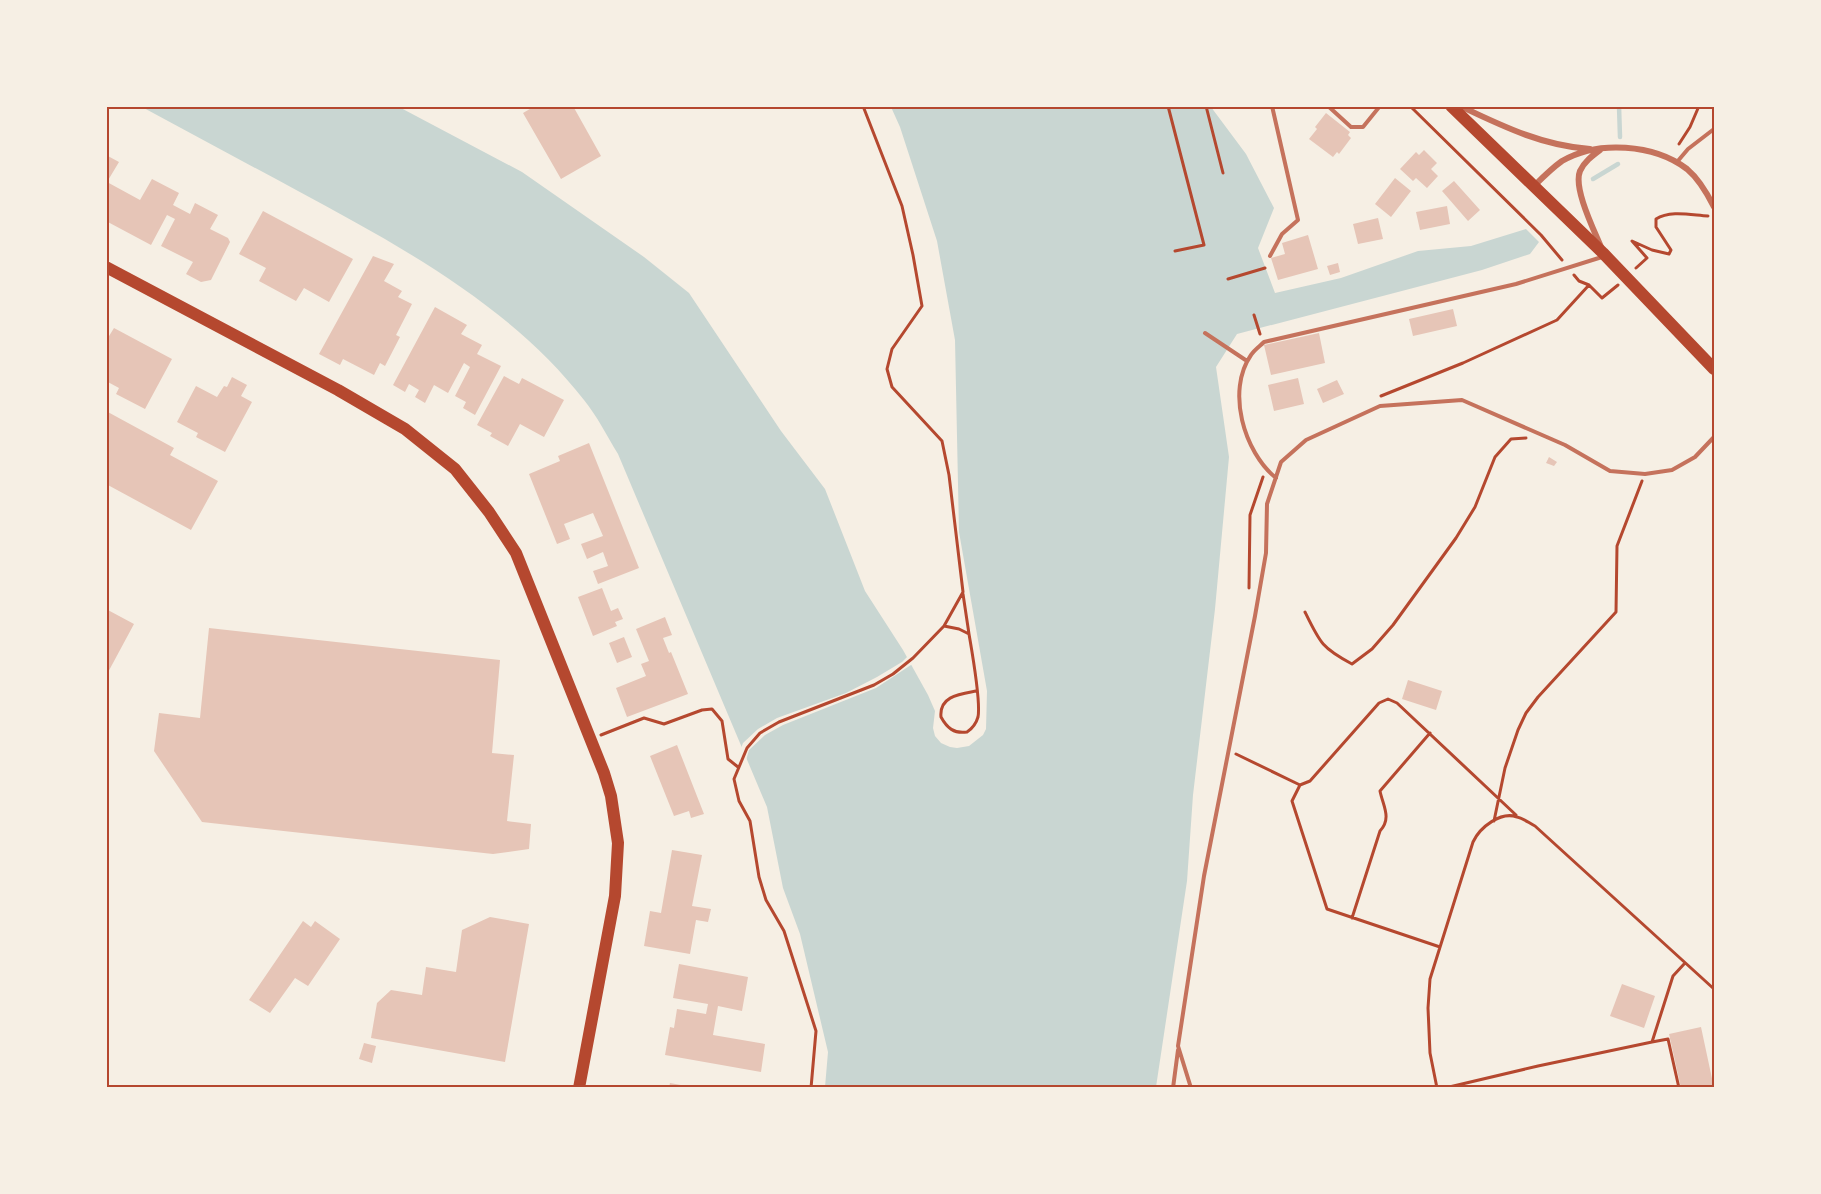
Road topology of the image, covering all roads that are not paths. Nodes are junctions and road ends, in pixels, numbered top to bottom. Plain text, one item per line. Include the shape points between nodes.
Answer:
1 (1272, 106) edge
2 (1328, 106) edge
3 (1380, 106) edge
4 (1451, 106) edge
5 (1460, 106) edge
6 (1714, 129) edge
7 (1600, 150) junction
8 (1677, 163) junction
9 (1534, 186) junction
10 (1714, 207) edge
11 (1604, 255) junction
12 (1270, 256) dead end
13 (106, 267) edge
14 (1205, 333) dead end
15 (1247, 361) junction
16 (1714, 369) edge
17 (1714, 437) edge
18 (1276, 478) junction
19 (1178, 1046) junction
20 (579, 1088) edge
21 (1173, 1088) edge
22 (1191, 1088) edge

1 - 12 lane via 1298,220 1282,234
2 - 3 lane via 1351,127 1363,127
4 - 9 main road
5 - 7 street via 1548,143
6 - 8 lane
7 - 8 street via 1637,149
7 - 9 street via 1563,161
7 - 11 street via 1579,172 1579,184
8 - 10 street via 1701,184
9 - 11 main road
11 - 15 lane via 1516,284 1264,342
11 - 16 main road
13 - 20 main road via 405,429 455,469 516,553 591,739 611,796 618,843 610,927
14 - 15 lane
15 - 18 lane via 1240,393 1241,418 1252,451
17 - 18 lane via 1695,457 1672,470 1645,474 1610,471 1549,438 1462,400 1380,406 1306,440 1281,462
18 - 19 lane via 1267,504 1266,553 1204,876
19 - 21 lane
19 - 22 lane

